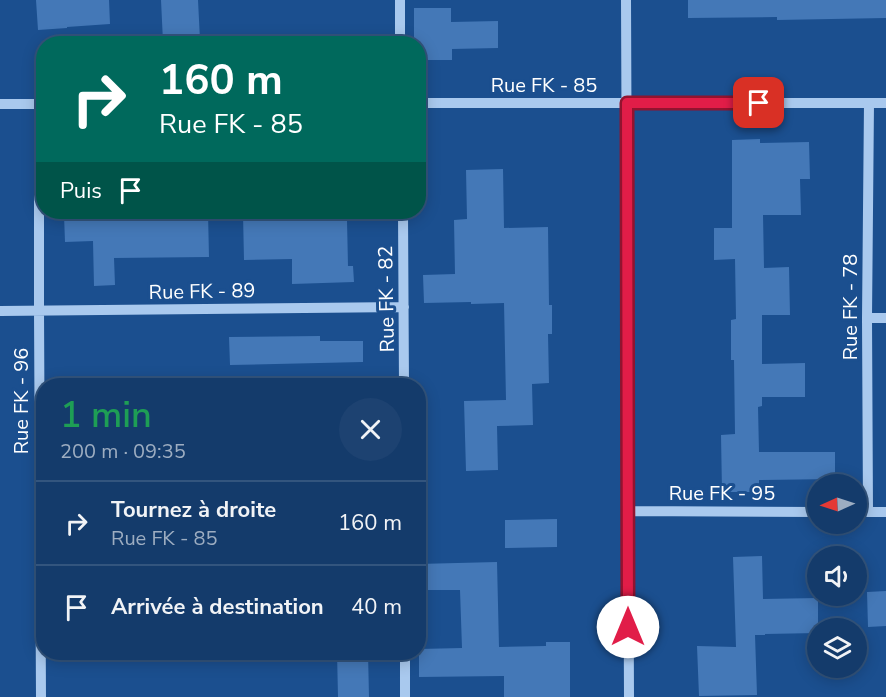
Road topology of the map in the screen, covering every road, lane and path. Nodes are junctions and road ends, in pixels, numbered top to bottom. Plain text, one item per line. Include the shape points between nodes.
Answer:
1 (400, 0) edge
2 (626, 0) edge
3 (400, 36) edge
4 (426, 103) edge
5 (627, 103) junction
6 (869, 103) junction
7 (886, 103) edge
8 (0, 104) edge
9 (36, 104) edge
10 (40, 219) edge
11 (403, 219) edge
12 (404, 307) junction
13 (0, 311) edge
14 (39, 311) junction
15 (867, 318) junction
16 (886, 318) edge
17 (39, 378) edge
18 (404, 378) edge
19 (863, 474) edge
20 (627, 511) junction
21 (807, 512) edge
22 (867, 512) edge
23 (886, 512) edge
24 (41, 660) edge
25 (405, 660) edge
26 (41, 697) edge
27 (405, 697) edge
28 (629, 697) edge

1 - 3 street
2 - 5 street
4 - 5 street, Rue FK - 85
5 - 6 street, Rue FK - 85
5 - 20 street
6 - 7 street, Rue FK - 85
6 - 15 street, Rue FK - 78
8 - 9 street
10 - 14 street, Rue FK - 96
11 - 12 street, Rue FK - 82
12 - 14 street, Rue FK - 89
12 - 18 street, Rue FK - 82
13 - 14 street, Rue FK - 89
14 - 17 street, Rue FK - 96
15 - 16 street
15 - 19 street, Rue FK - 78
20 - 21 street, Rue FK - 95
20 - 28 street
22 - 23 street
24 - 26 street, Rue FK - 96
25 - 27 street

